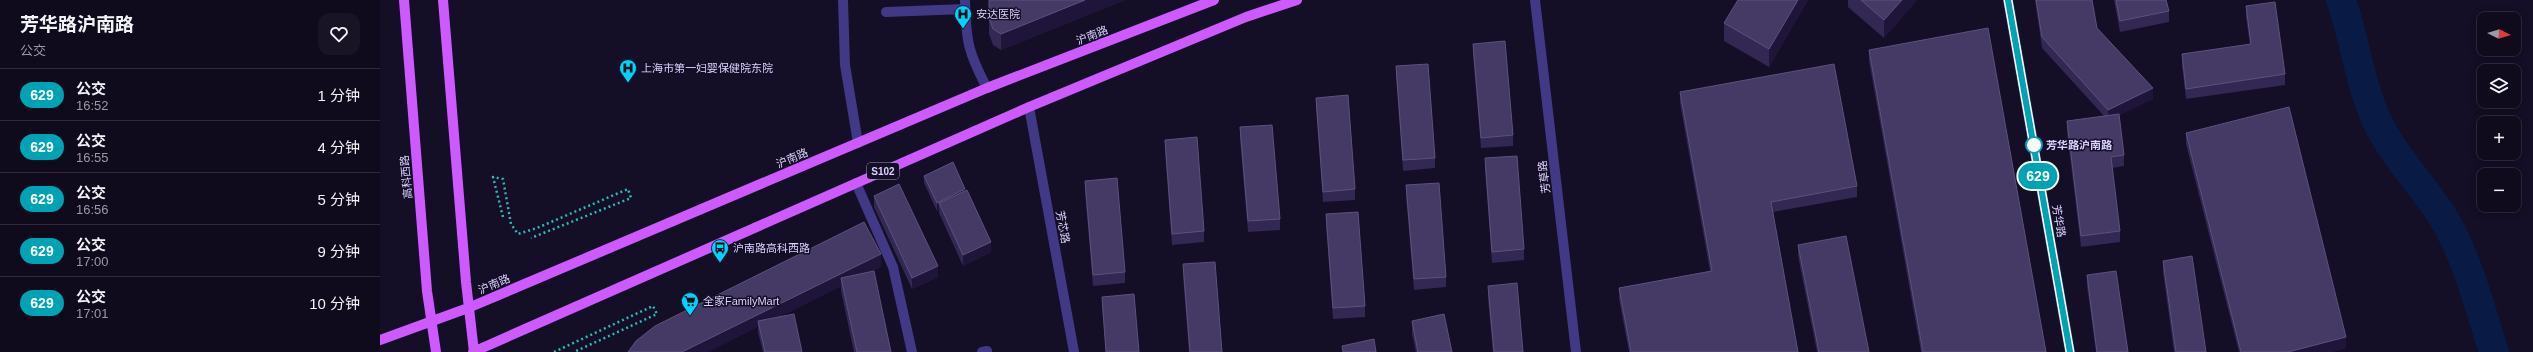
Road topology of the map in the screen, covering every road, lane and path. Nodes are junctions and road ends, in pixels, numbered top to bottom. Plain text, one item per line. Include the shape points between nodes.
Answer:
1 (404, 0) edge
2 (442, 0) edge
3 (843, 0) edge
4 (1214, 0) edge
5 (1297, 0) edge
6 (1535, 0) edge
7 (2008, 0) edge
8 (965, 4) edge
9 (886, 12) dead end
10 (987, 88) junction
11 (1028, 107) junction
12 (858, 143) junction
13 (856, 183) junction
14 (503, 217) dead end
15 (531, 238) dead end
16 (468, 308) junction
17 (432, 322) junction
18 (380, 340) edge
19 (436, 352) edge
20 (473, 352) edge
21 (554, 352) edge
22 (574, 352) edge
23 (912, 352) edge
24 (1074, 352) edge
25 (1576, 352) edge
26 (2070, 352) edge

1 - 17 main road, 高科西路 via 426,283
2 - 16 main road
3 - 12 street via 846,65
4 - 10 main road, 沪南路
5 - 11 main road, S102 via 1246,17
6 - 25 street, 芳草路
7 - 26 street, 芳华路
8 - 9 street
8 - 10 street via 966,38 972,60
10 - 12 main road, 沪南路
11 - 13 main road, S102
11 - 24 street, 芳芯路
12 - 16 main road, 沪南路
13 - 20 main road, S102
13 - 23 street via 893,267
14 - 15 path via 493,177 503,179 511,224 518,234 628,189 631,198
16 - 17 main road, 沪南路
16 - 20 main road
17 - 18 main road, 沪南路
17 - 19 main road, 高科西路
21 - 22 path via 653,306 657,314

